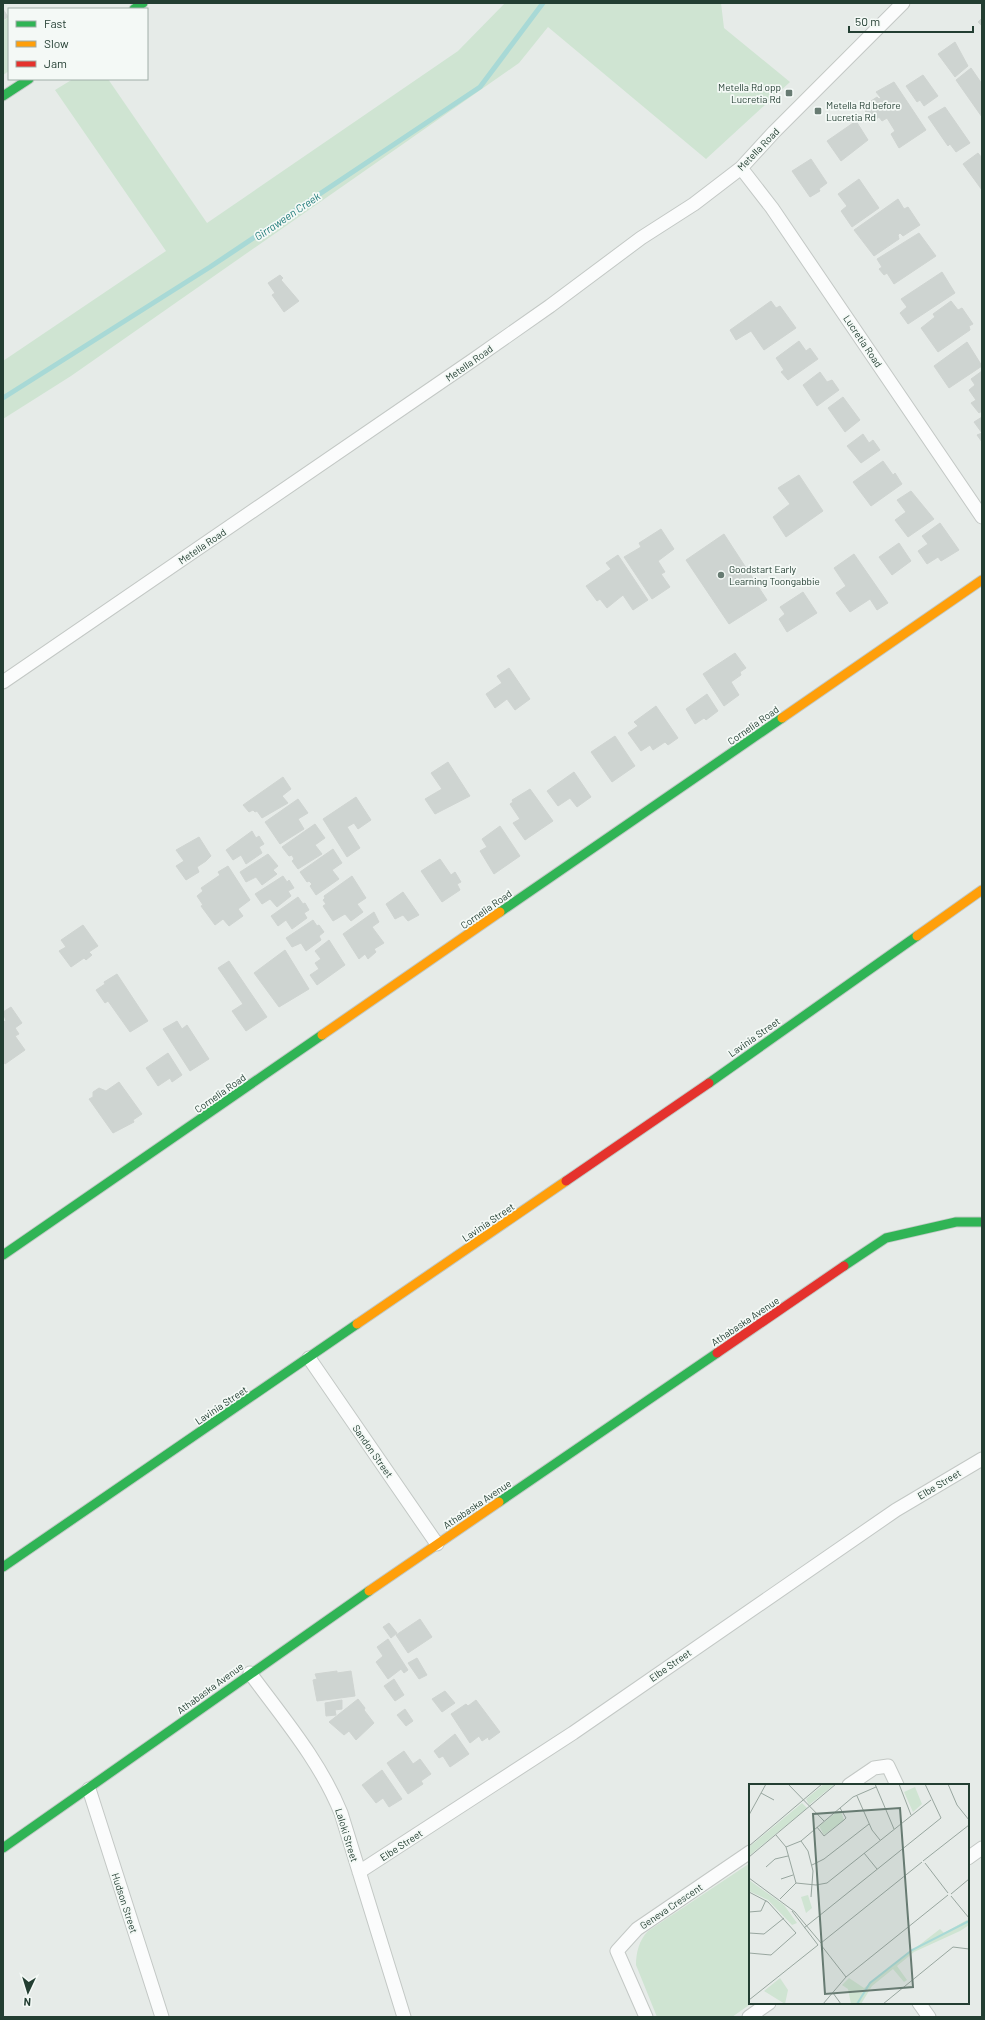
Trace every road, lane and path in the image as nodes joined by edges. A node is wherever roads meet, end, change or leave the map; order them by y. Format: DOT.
graph roads {
  1 [pos="903,3"];
  2 [pos="27,80"];
  3 [pos="3,96"];
  4 [pos="741,168"];
  5 [pos="982,517"];
  6 [pos="982,580"];
  7 [pos="3,682"];
  8 [pos="982,890"];
  9 [pos="982,1222"];
  10 [pos="3,1255"];
  11 [pos="308,1358"];
  12 [pos="982,1459"];
  13 [pos="437,1544"];
  14 [pos="3,1567"];
  15 [pos="250,1673"];
  16 [pos="850,1784"];
  17 [pos="897,1784"];
  18 [pos="89,1789"];
  19 [pos="3,1848"];
  20 [pos="982,1848"];
  21 [pos="749,1853"];
  22 [pos="969,1857"];
  23 [pos="359,1872"];
  24 [pos="768,2004"];
  25 [pos="920,2004"];
  26 [pos="162,2017"];
  27 [pos="404,2017"];
  28 [pos="646,2017"];
  29 [pos="749,2017"];
  30 [pos="929,2017"];
  1 -- 4 [label="street, Metella Road"];
  2 -- 3 [label="street"];
  4 -- 5 [label="street, Lucretia Road"];
  4 -- 7 [label="street, Metella Road"];
  6 -- 10 [label="street, Cornelia Road"];
  8 -- 11 [label="street, Lavinia Street"];
  9 -- 13 [label="street, Athabaska Avenue"];
  11 -- 13 [label="street, Sandon Street"];
  11 -- 14 [label="street, Lavinia Street"];
  12 -- 23 [label="street, Elbe Street"];
  13 -- 15 [label="street, Athabaska Avenue"];
  15 -- 18 [label="street, Athabaska Avenue"];
  15 -- 23 [label="street, Laloki Street"];
  16 -- 17 [label="street"];
  18 -- 19 [label="street, Athabaska Avenue"];
  18 -- 26 [label="street, Hudson Street"];
  20 -- 22 [label="street"];
  21 -- 28 [label="street, Geneva Crescent"];
  23 -- 27 [label="street, Laloki Street"];
  24 -- 29 [label="street"];
  25 -- 30 [label="street"];
}
